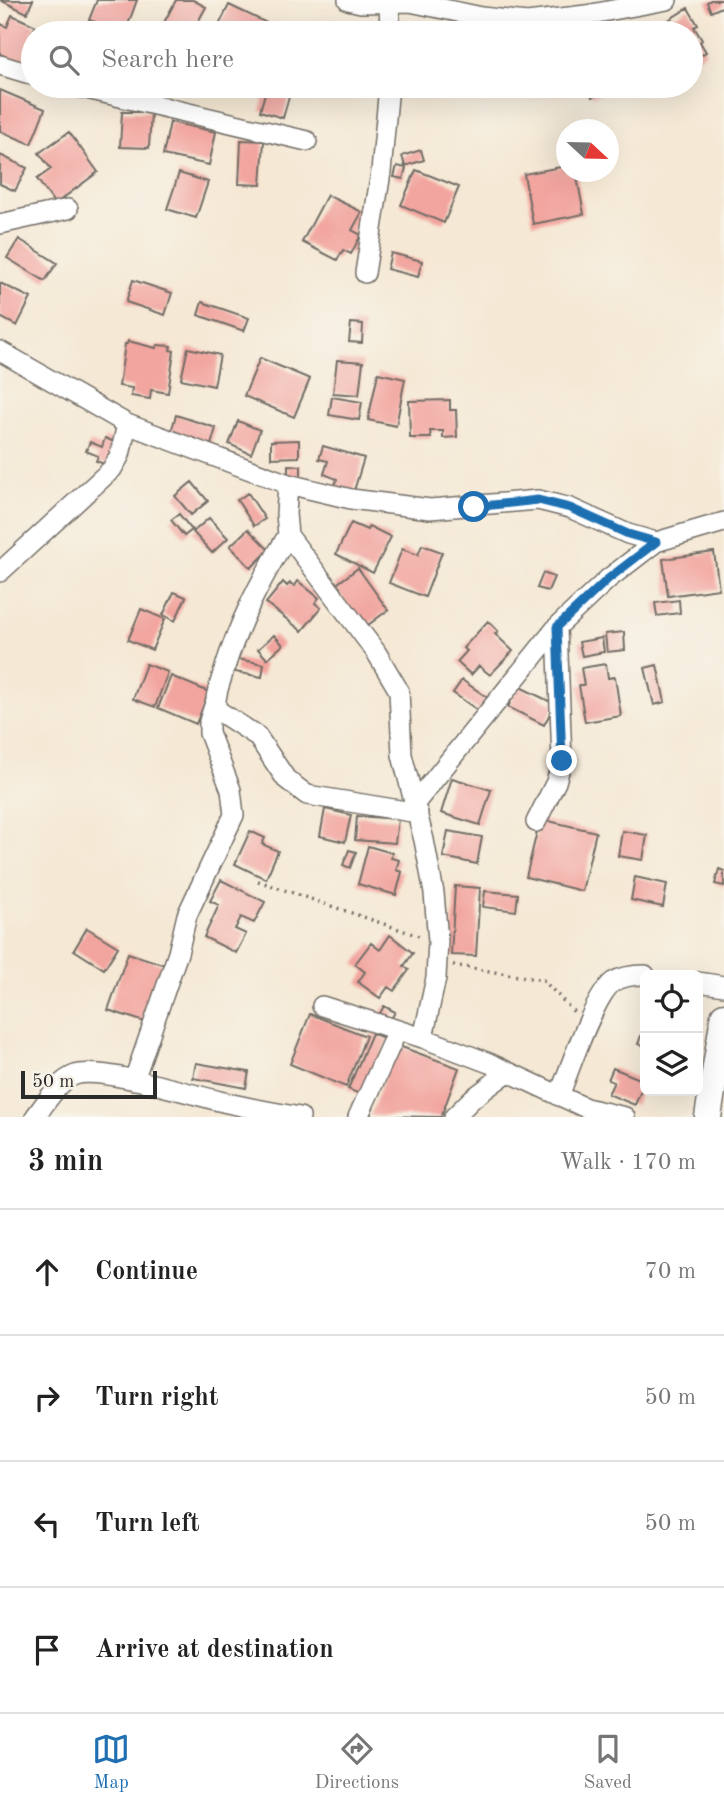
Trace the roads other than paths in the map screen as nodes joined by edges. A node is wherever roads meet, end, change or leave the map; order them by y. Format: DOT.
graph roads {
  1 [pos="348,0"];
  2 [pos="667,0"];
  3 [pos="389,1"];
  4 [pos="390,21"];
  5 [pos="518,21"];
  6 [pos="535,21"];
  7 [pos="0,65"];
  8 [pos="21,71"];
  9 [pos="125,98"];
  10 [pos="388,98"];
  11 [pos="307,141"];
  12 [pos="68,209"];
  13 [pos="0,224"];
  14 [pos="365,273"];
  15 [pos="0,351"];
  16 [pos="127,424"];
  17 [pos="288,484"];
  18 [pos="724,522"];
  19 [pos="288,535"];
  20 [pos="656,542"];
  21 [pos="0,572"];
  22 [pos="557,627"];
  23 [pos="215,703"];
  24 [pos="417,807"];
  25 [pos="536,822"];
  26 [pos="640,975"];
  27 [pos="703,983"];
  28 [pos="724,986"];
  29 [pos="322,1006"];
  30 [pos="724,1016"];
  31 [pos="397,1031"];
  32 [pos="423,1038"];
  33 [pos="508,1072"];
  34 [pos="134,1080"];
  35 [pos="559,1096"];
  36 [pos="35,1117"];
  37 [pos="300,1117"];
  38 [pos="358,1117"];
  39 [pos="454,1117"];
  40 [pos="625,1117"];
  41 [pos="708,1117"];
  1 -- 3 [label="street"];
  2 -- 6 [label="street"];
  3 -- 4 [label="street"];
  3 -- 5 [label="street"];
  7 -- 8 [label="street"];
  9 -- 11 [label="street"];
  10 -- 14 [label="street"];
  12 -- 13 [label="street"];
  15 -- 16 [label="street"];
  16 -- 17 [label="street"];
  16 -- 21 [label="street"];
  17 -- 19 [label="street"];
  17 -- 20 [label="street"];
  18 -- 20 [label="street"];
  19 -- 23 [label="street"];
  19 -- 24 [label="street"];
  20 -- 22 [label="street"];
  22 -- 24 [label="street"];
  22 -- 25 [label="street"];
  23 -- 24 [label="street"];
  23 -- 34 [label="street"];
  24 -- 32 [label="street"];
  26 -- 35 [label="street"];
  27 -- 28 [label="street"];
  29 -- 31 [label="street"];
  30 -- 41 [label="main road"];
  31 -- 32 [label="street"];
  31 -- 38 [label="street"];
  32 -- 33 [label="street"];
  33 -- 35 [label="street"];
  33 -- 39 [label="street"];
  34 -- 36 [label="street"];
  34 -- 37 [label="street"];
  35 -- 40 [label="street"];
}
